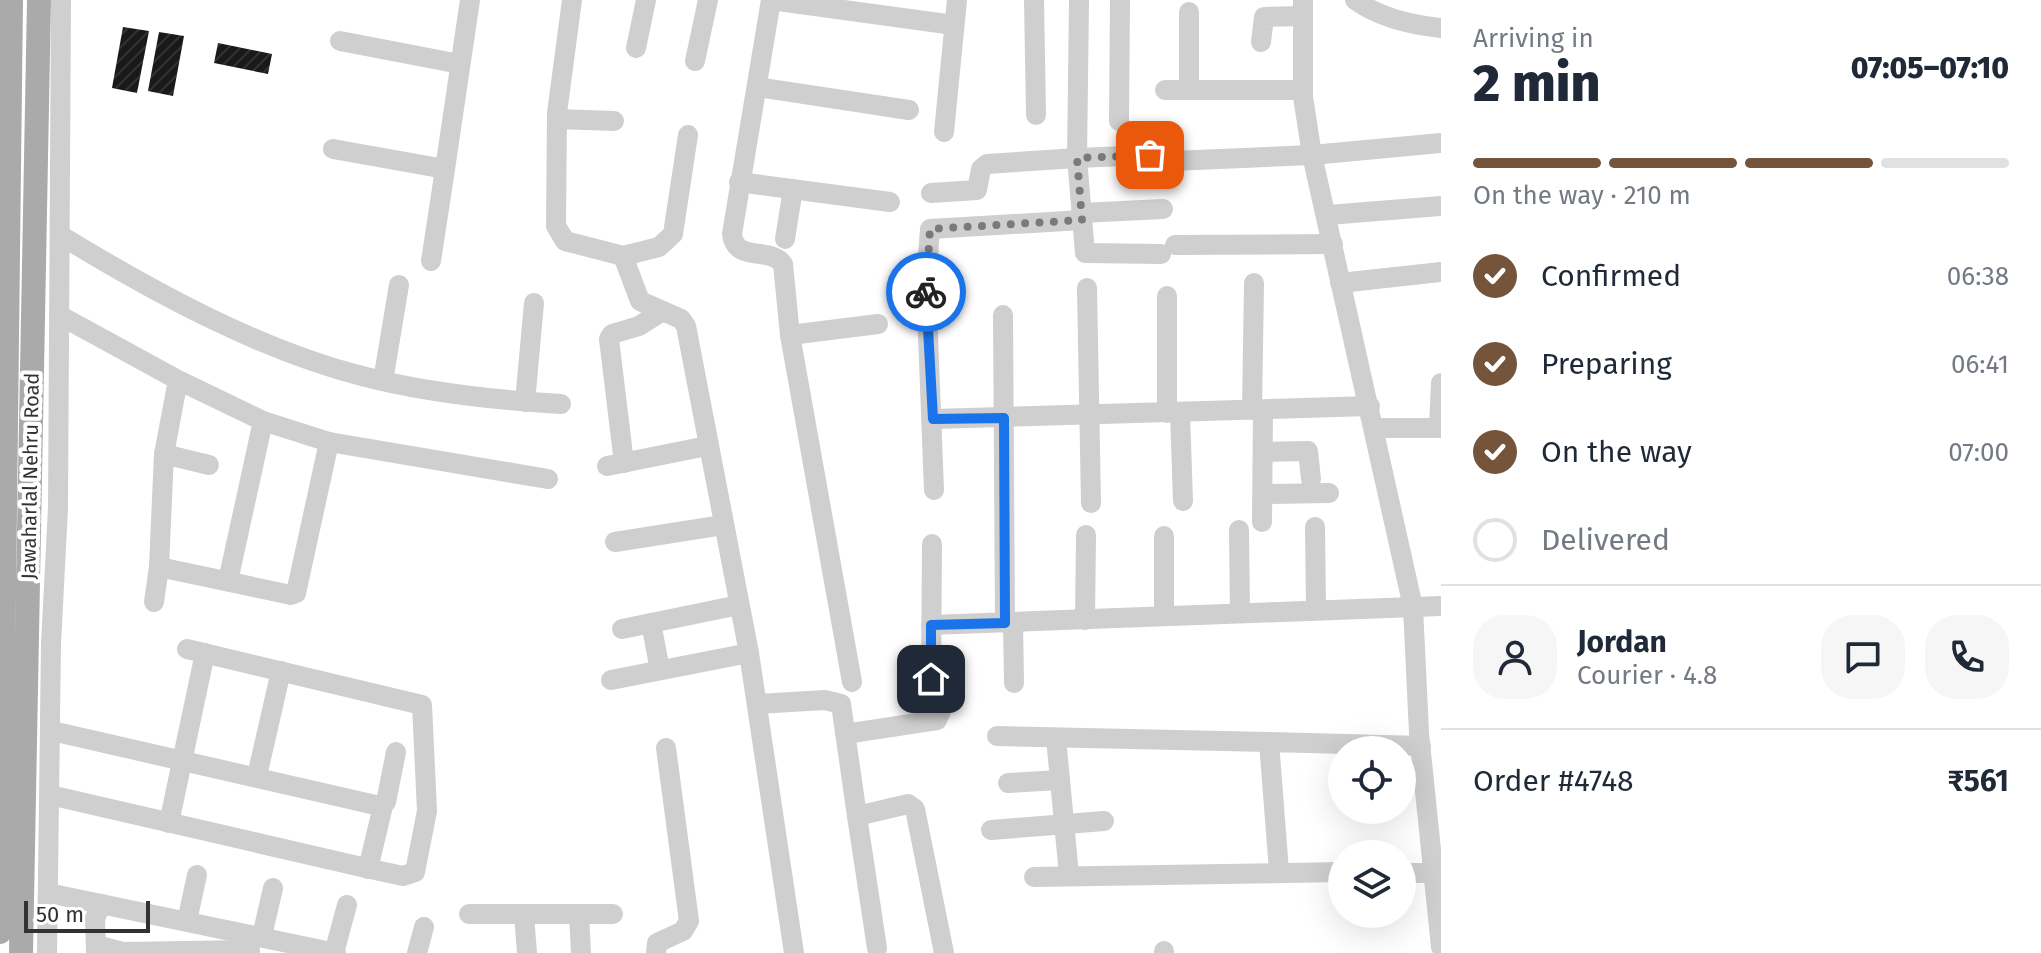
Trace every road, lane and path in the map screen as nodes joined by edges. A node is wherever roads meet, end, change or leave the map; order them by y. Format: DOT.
graph roads {
  1 [pos="11,0"];
  2 [pos="39,0"];
  3 [pos="61,0"];
  4 [pos="470,0"];
  5 [pos="572,0"];
  6 [pos="646,0"];
  7 [pos="708,0"];
  8 [pos="771,0"];
  9 [pos="957,0"];
  10 [pos="1034,0"];
  11 [pos="1079,0"];
  12 [pos="1120,0"];
  13 [pos="1355,0"];
  14 [pos="1303,8"];
  15 [pos="1189,12"];
  16 [pos="954,25"];
  17 [pos="1441,28"];
  18 [pos="340,41"];
  19 [pos="1261,42"];
  20 [pos="636,48"];
  21 [pos="695,61"];
  22 [pos="460,64"];
  23 [pos="757,87"];
  24 [pos="1165,90"];
  25 [pos="1189,90"];
  26 [pos="1303,90"];
  27 [pos="909,110"];
  28 [pos="1036,115"];
  29 [pos="557,119"];
  30 [pos="614,121"];
  31 [pos="1119,121"];
  32 [pos="944,132"];
  33 [pos="688,135"];
  34 [pos="1441,143"];
  35 [pos="333,149"];
  36 [pos="1150,155"];
  37 [pos="1312,155"];
  38 [pos="1077,158"];
  39 [pos="1173,161"];
  40 [pos="445,169"];
  41 [pos="739,182"];
  42 [pos="793,189"];
  43 [pos="931,193"];
  44 [pos="890,202"];
  45 [pos="1441,206"];
  46 [pos="1163,209"];
  47 [pos="1328,215"];
  48 [pos="1082,216"];
  49 [pos="60,235"];
  50 [pos="785,239"];
  51 [pos="1333,244"];
  52 [pos="623,256"];
  53 [pos="431,261"];
  54 [pos="1441,272"];
  55 [pos="1254,283"];
  56 [pos="1340,283"];
  57 [pos="399,285"];
  58 [pos="1087,288"];
  59 [pos="1167,296"];
  60 [pos="534,303"];
  61 [pos="661,312"];
  62 [pos="59,315"];
  63 [pos="1003,315"];
  64 [pos="878,324"];
  65 [pos="790,335"];
  66 [pos="178,380"];
  67 [pos="383,381"];
  68 [pos="1441,383"];
  69 [pos="525,402"];
  70 [pos="561,404"];
  71 [pos="1370,406"];
  72 [pos="1258,410"];
  73 [pos="1173,413"];
  74 [pos="1089,416"];
  75 [pos="1004,418"];
  76 [pos="933,419"];
  77 [pos="263,421"];
  78 [pos="1375,428"];
  79 [pos="1440,428"];
  80 [pos="329,442"];
  81 [pos="707,446"];
  82 [pos="1263,452"];
  83 [pos="164,454"];
  84 [pos="209,465"];
  85 [pos="548,479"];
  86 [pos="1311,479"];
  87 [pos="934,490"];
  88 [pos="1329,493"];
  89 [pos="1263,494"];
  90 [pos="1183,501"];
  91 [pos="1091,503"];
  92 [pos="1262,522"];
  93 [pos="723,525"];
  94 [pos="1315,527"];
  95 [pos="1239,530"];
  96 [pos="1086,535"];
  97 [pos="1164,536"];
  98 [pos="615,542"];
  99 [pos="932,544"];
  100 [pos="159,567"];
  101 [pos="228,581"];
  102 [pos="154,602"];
  103 [pos="739,605"];
  104 [pos="1441,606"];
  105 [pos="1413,607"];
  106 [pos="1316,610"];
  107 [pos="1240,613"];
  108 [pos="1164,616"];
  109 [pos="1085,620"];
  110 [pos="1009,622"];
  111 [pos="651,623"];
  112 [pos="931,625"];
  113 [pos="622,629"];
  114 [pos="749,653"];
  115 [pos="660,670"];
  116 [pos="281,671"];
  117 [pos="611,680"];
  118 [pos="852,682"];
  119 [pos="1014,683"];
  120 [pos="757,704"];
  121 [pos="52,731"];
  122 [pos="845,734"];
  123 [pos="997,736"];
  124 [pos="1056,738"];
  125 [pos="1269,742"];
  126 [pos="1421,746"];
  127 [pos="666,748"];
  128 [pos="396,752"];
  129 [pos="182,760"];
  130 [pos="257,776"];
  131 [pos="1060,780"];
  132 [pos="1008,783"];
  133 [pos="50,795"];
  134 [pos="1433,796"];
  135 [pos="383,806"];
  136 [pos="857,816"];
  137 [pos="1104,821"];
  138 [pos="169,823"];
  139 [pos="1064,824"];
  140 [pos="991,830"];
  141 [pos="1436,862"];
  142 [pos="1416,868"];
  143 [pos="368,869"];
  144 [pos="1279,871"];
  145 [pos="1328,872"];
  146 [pos="197,875"];
  147 [pos="1069,875"];
  148 [pos="1034,877"];
  149 [pos="273,888"];
  150 [pos="48,893"];
  151 [pos="1438,898"];
  152 [pos="102,904"];
  153 [pos="347,905"];
  154 [pos="469,914"];
  155 [pos="579,914"];
  156 [pos="613,914"];
  157 [pos="524,915"];
  158 [pos="187,921"];
  159 [pos="424,927"];
  160 [pos="0,932"];
  161 [pos="253,943"];
  162 [pos="1441,947"];
  163 [pos="877,948"];
  164 [pos="96,949"];
  165 [pos="21,953"];
  166 [pos="47,953"];
  167 [pos="335,953"];
  168 [pos="417,953"];
  169 [pos="527,953"];
  170 [pos="581,953"];
  171 [pos="656,953"];
  172 [pos="794,953"];
  173 [pos="944,953"];
  1 -- 160 [label="main road, Jawaharlal Nehru Road"];
  2 -- 165 [label="main road, Jawaharlal Nehru Road"];
  3 -- 49 [label="street"];
  4 -- 22 [label="street"];
  5 -- 29 [label="street"];
  6 -- 20 [label="street"];
  7 -- 21 [label="street"];
  8 -- 16 [label="street"];
  8 -- 23 [label="street"];
  9 -- 16 [label="street"];
  10 -- 28 [label="street"];
  11 -- 38 [label="street"];
  12 -- 31 [label="street"];
  13 -- 17 [label="street"];
  14 -- 19 [label="street"];
  14 -- 26 [label="street"];
  15 -- 25 [label="street"];
  16 -- 32 [label="street"];
  18 -- 22 [label="street"];
  22 -- 40 [label="street"];
  23 -- 27 [label="street"];
  23 -- 41 [label="street"];
  24 -- 25 [label="street"];
  25 -- 26 [label="street"];
  26 -- 37 [label="street"];
  29 -- 30 [label="street"];
  29 -- 52 [label="street"];
  33 -- 52 [label="street"];
  34 -- 37 [label="street"];
  35 -- 40 [label="street"];
  36 -- 38 [label="street"];
  37 -- 39 [label="street"];
  37 -- 47 [label="street"];
  38 -- 43 [label="street"];
  38 -- 48 [label="street"];
  40 -- 53 [label="street"];
  41 -- 42 [label="street"];
  41 -- 65 [label="street"];
  42 -- 44 [label="street"];
  42 -- 50 [label="street"];
  45 -- 47 [label="street"];
  46 -- 48 [label="street"];
  47 -- 51 [label="street"];
  48 -- 51 [label="street"];
  48 -- 76 [label="street"];
  49 -- 62 [label="street"];
  49 -- 67 [label="street"];
  51 -- 56 [label="street"];
  52 -- 61 [label="street"];
  54 -- 56 [label="street"];
  55 -- 72 [label="street"];
  56 -- 71 [label="street"];
  57 -- 67 [label="street"];
  58 -- 74 [label="street"];
  59 -- 73 [label="street"];
  60 -- 69 [label="street"];
  61 -- 81 [label="street"];
  61 -- 81 [label="street"];
  62 -- 66 [label="street"];
  62 -- 121 [label="street"];
  63 -- 75 [label="street"];
  64 -- 65 [label="street"];
  65 -- 118 [label="street"];
  66 -- 77 [label="street"];
  66 -- 83 [label="street"];
  67 -- 69 [label="street"];
  68 -- 79 [label="street"];
  69 -- 70 [label="street"];
  71 -- 72 [label="street"];
  71 -- 78 [label="street"];
  72 -- 73 [label="street"];
  72 -- 82 [label="street"];
  73 -- 74 [label="street"];
  73 -- 90 [label="street"];
  74 -- 75 [label="street"];
  74 -- 91 [label="street"];
  75 -- 76 [label="street"];
  75 -- 110 [label="street"];
  76 -- 87 [label="street"];
  77 -- 80 [label="street"];
  77 -- 101 [label="street"];
  78 -- 79 [label="street"];
  78 -- 105 [label="street"];
  80 -- 85 [label="street"];
  80 -- 101 [label="street"];
  81 -- 93 [label="street"];
  82 -- 86 [label="street"];
  82 -- 89 [label="street"];
  83 -- 84 [label="street"];
  83 -- 100 [label="street"];
  88 -- 89 [label="street"];
  89 -- 92 [label="street"];
  93 -- 98 [label="street"];
  93 -- 103 [label="street"];
  94 -- 106 [label="street"];
  95 -- 107 [label="street"];
  96 -- 109 [label="street"];
  97 -- 108 [label="street"];
  99 -- 112 [label="street"];
  100 -- 101 [label="street"];
  100 -- 102 [label="street"];
  103 -- 111 [label="street"];
  103 -- 114 [label="street"];
  104 -- 105 [label="street"];
  105 -- 106 [label="street"];
  105 -- 126 [label="street"];
  106 -- 107 [label="street"];
  107 -- 108 [label="street"];
  108 -- 109 [label="street"];
  109 -- 110 [label="street"];
  110 -- 112 [label="street"];
  110 -- 119 [label="street"];
  111 -- 113 [label="street"];
  111 -- 115 [label="street"];
  112 -- 122 [label="street"];
  114 -- 115 [label="street"];
  114 -- 120 [label="street"];
  115 -- 117 [label="street"];
  116 -- 129 [label="street"];
  116 -- 130 [label="street"];
  116 -- 143 [label="street"];
  120 -- 122 [label="street"];
  120 -- 172 [label="street"];
  121 -- 129 [label="street"];
  121 -- 133 [label="street"];
  122 -- 136 [label="street"];
  123 -- 124 [label="street"];
  124 -- 125 [label="street"];
  124 -- 131 [label="street"];
  125 -- 126 [label="street"];
  125 -- 144 [label="street"];
  126 -- 134 [label="street"];
  127 -- 171 [label="street"];
  128 -- 135 [label="street"];
  129 -- 130 [label="street"];
  129 -- 138 [label="street"];
  130 -- 135 [label="street"];
  131 -- 132 [label="street"];
  131 -- 139 [label="street"];
  133 -- 138 [label="street"];
  133 -- 150 [label="street"];
  134 -- 141 [label="street"];
  135 -- 143 [label="street"];
  136 -- 163 [label="street"];
  136 -- 173 [label="street"];
  137 -- 139 [label="street"];
  138 -- 143 [label="street"];
  139 -- 140 [label="street"];
  139 -- 147 [label="street"];
  141 -- 142 [label="street"];
  141 -- 151 [label="street"];
  144 -- 145 [label="street"];
  144 -- 147 [label="street"];
  146 -- 158 [label="street"];
  147 -- 148 [label="street"];
  149 -- 161 [label="street"];
  150 -- 152 [label="street"];
  150 -- 166 [label="street"];
  151 -- 162 [label="street"];
  152 -- 158 [label="street"];
  152 -- 164 [label="street"];
  153 -- 167 [label="street"];
  154 -- 157 [label="street"];
  155 -- 156 [label="street"];
  155 -- 157 [label="street"];
  155 -- 170 [label="street"];
  157 -- 169 [label="street"];
  158 -- 161 [label="street"];
  159 -- 168 [label="street"];
  161 -- 164 [label="street"];
  161 -- 167 [label="street"];
}
